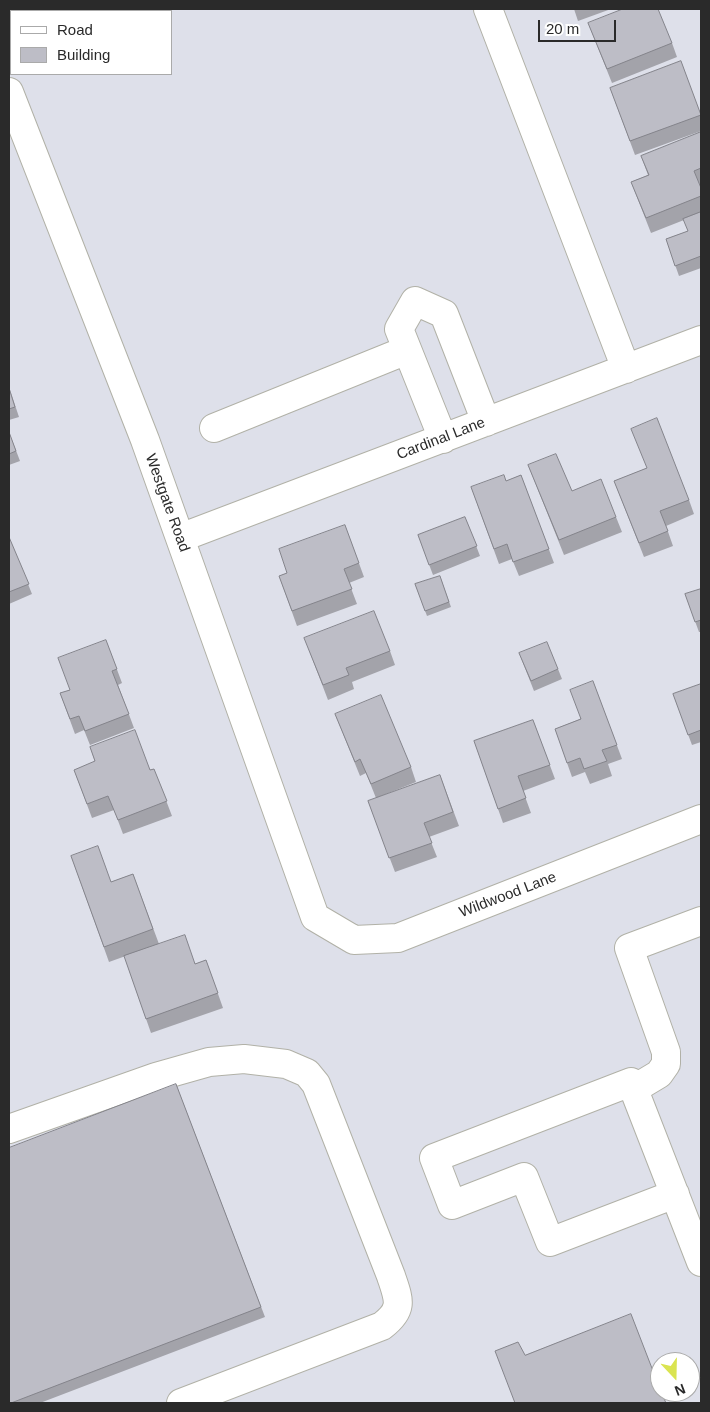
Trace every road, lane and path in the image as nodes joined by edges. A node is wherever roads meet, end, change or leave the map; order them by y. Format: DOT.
graph roads {
  1 [pos="488,9"];
  2 [pos="9,92"];
  3 [pos="701,340"];
  4 [pos="407,350"];
  5 [pos="626,369"];
  6 [pos="486,422"];
  7 [pos="214,428"];
  8 [pos="443,439"];
  9 [pos="180,538"];
  10 [pos="701,819"];
  11 [pos="315,917"];
  12 [pos="701,921"];
  13 [pos="634,1089"];
  14 [pos="9,1129"];
  15 [pos="675,1194"];
  16 [pos="701,1262"];
  17 [pos="181,1403"];
  1 -- 5 [label="street"];
  2 -- 9 [label="street, Westgate Road"];
  3 -- 5 [label="street, Cardinal Lane"];
  4 -- 6 [label="street"];
  4 -- 7 [label="street"];
  4 -- 8 [label="street"];
  5 -- 6 [label="street, Cardinal Lane"];
  6 -- 8 [label="street, Cardinal Lane"];
  8 -- 9 [label="street, Cardinal Lane"];
  9 -- 11 [label="street, Westgate Road"];
  10 -- 11 [label="street, Wildwood Lane"];
  12 -- 13 [label="street"];
  13 -- 15 [label="street"];
  13 -- 15 [label="street"];
  14 -- 17 [label="street"];
  15 -- 16 [label="street"];
}
